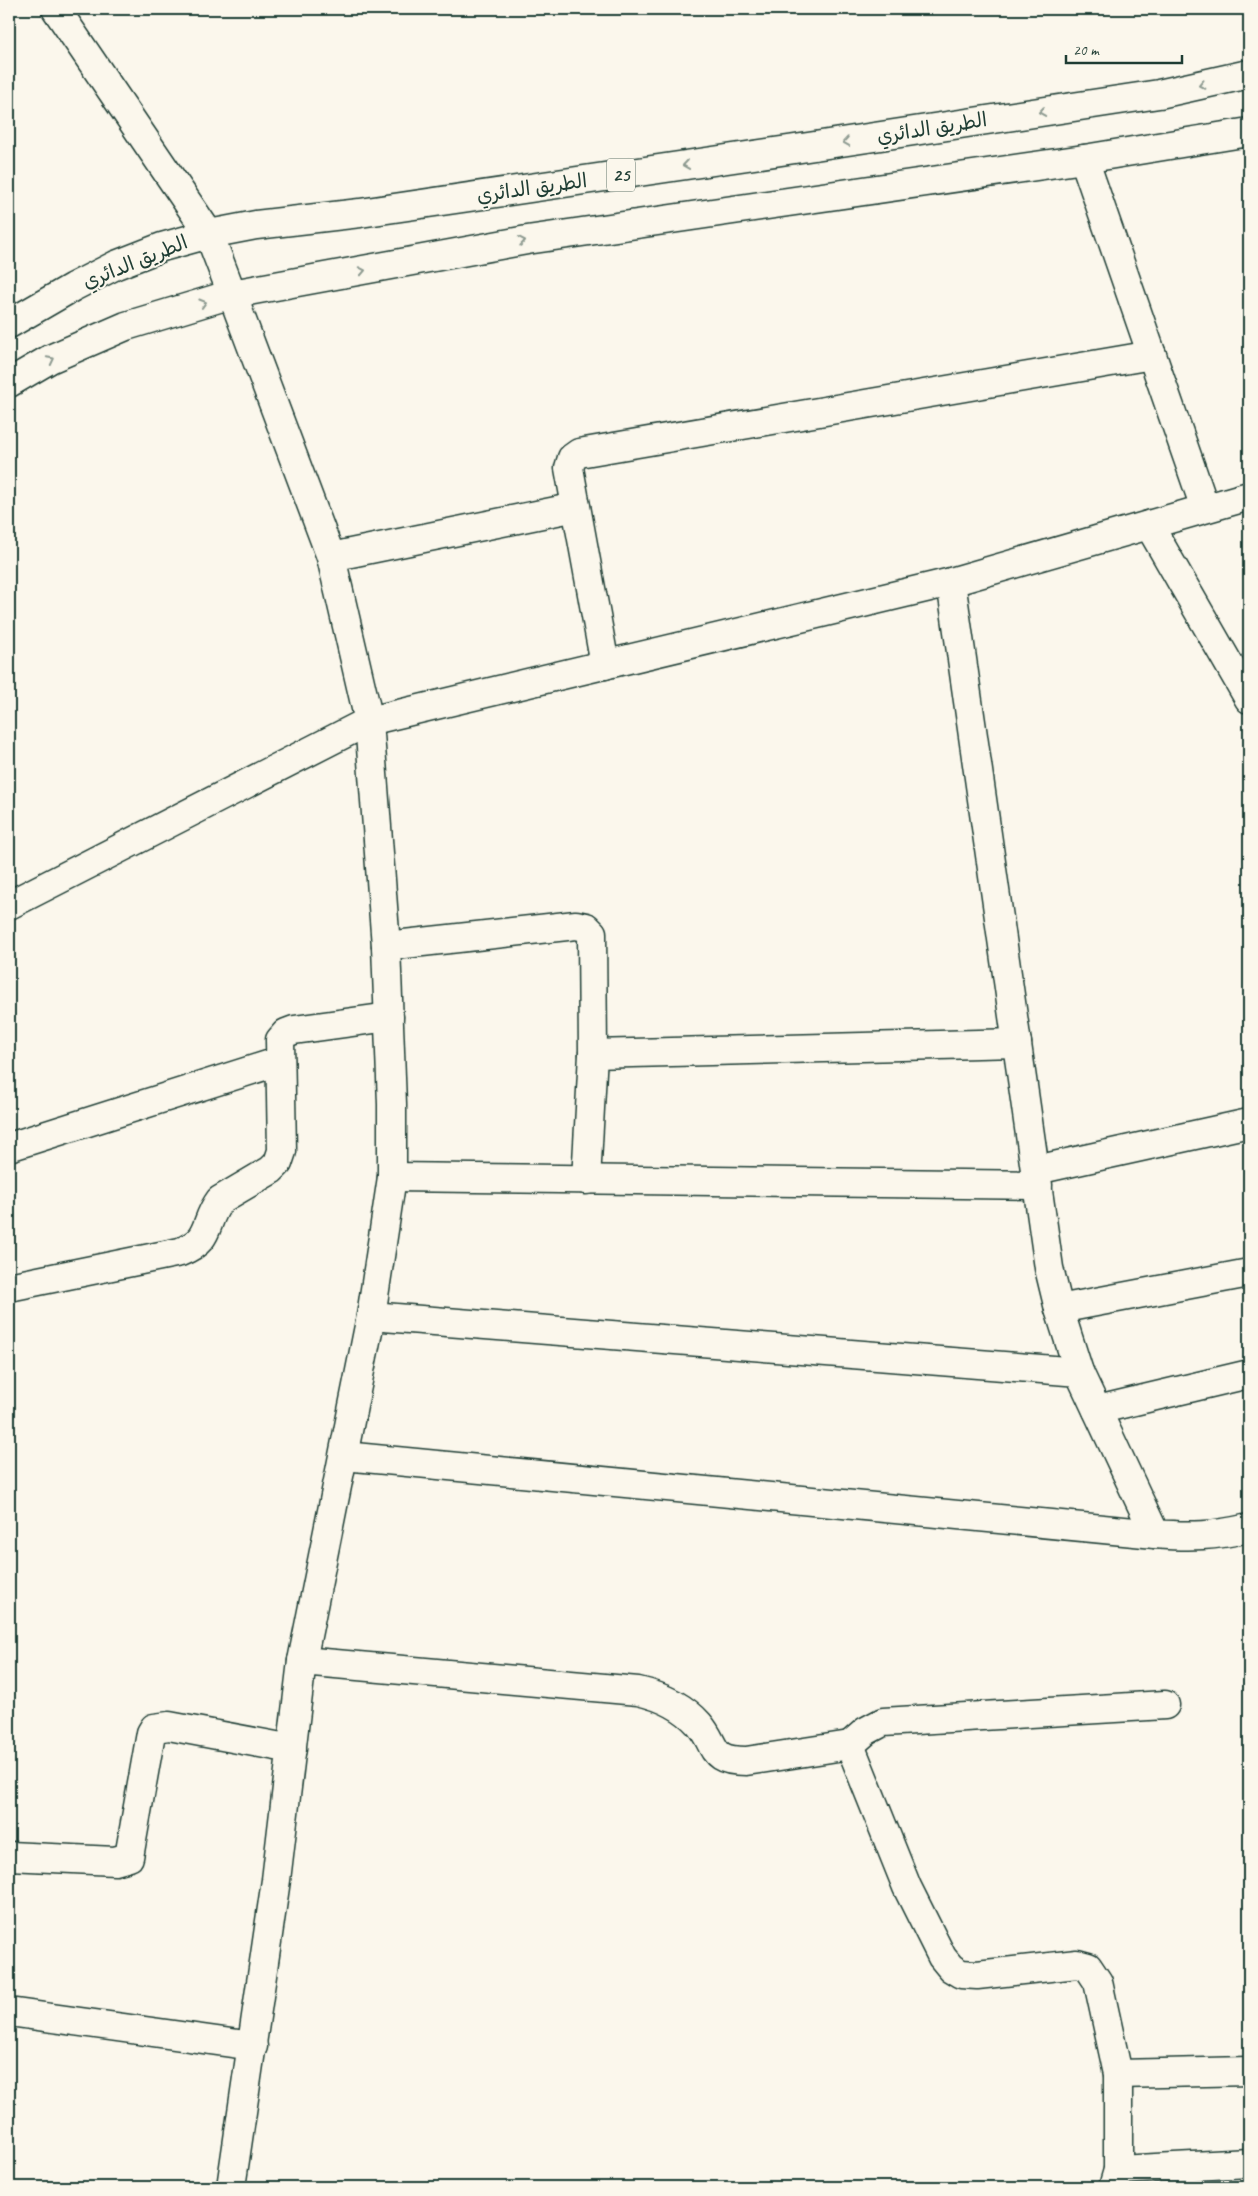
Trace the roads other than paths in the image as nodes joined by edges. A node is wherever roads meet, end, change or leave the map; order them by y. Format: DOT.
graph roads {
  1 [pos="56,9"];
  2 [pos="1249,74"];
  3 [pos="1249,132"];
  4 [pos="1084,159"];
  5 [pos="209,234"];
  6 [pos="232,294"];
  7 [pos="9,324"];
  8 [pos="1152,355"];
  9 [pos="9,383"];
  10 [pos="1249,496"];
  11 [pos="576,507"];
  12 [pos="1206,508"];
  13 [pos="1149,525"];
  14 [pos="330,557"];
  15 [pos="951,582"];
  16 [pos="605,665"];
  17 [pos="1249,699"];
  18 [pos="369,722"];
  19 [pos="9,904"];
  20 [pos="386,946"];
  21 [pos="389,1017"];
  22 [pos="1018,1043"];
  23 [pos="592,1054"];
  24 [pos="280,1061"];
  25 [pos="1249,1123"];
  26 [pos="9,1147"];
  27 [pos="392,1177"];
  28 [pos="1037,1178"];
  29 [pos="586,1180"];
  30 [pos="1249,1273"];
  31 [pos="9,1287"];
  32 [pos="1059,1309"];
  33 [pos="371,1316"];
  34 [pos="1080,1372"];
  35 [pos="1249,1374"];
  36 [pos="1097,1410"];
  37 [pos="344,1456"];
  38 [pos="1249,1528"];
  39 [pos="1155,1534"];
  40 [pos="302,1661"];
  41 [pos="1165,1705"];
  42 [pos="850,1745"];
  43 [pos="292,1749"];
  44 [pos="9,1856"];
  45 [pos="9,2012"];
  46 [pos="253,2046"];
  47 [pos="1249,2071"];
  48 [pos="1118,2074"];
  49 [pos="1249,2163"];
  50 [pos="1116,2178"];
  51 [pos="231,2187"];
  1 -- 5 [label="main road"];
  2 -- 5 [label="main road, الطريق الدائري / 25, one-way"];
  3 -- 4 [label="main road"];
  6 -- 4 [label="main road, one-way"];
  4 -- 8 [label="main road"];
  5 -- 6 [label="main road"];
  5 -- 7 [label="main road, الطريق الدائري / 25"];
  9 -- 6 [label="main road, one-way"];
  6 -- 14 [label="main road"];
  8 -- 11 [label="main road"];
  8 -- 12 [label="main road"];
  10 -- 12 [label="main road"];
  11 -- 14 [label="main road"];
  11 -- 16 [label="main road"];
  12 -- 13 [label="main road"];
  13 -- 15 [label="main road"];
  13 -- 17 [label="main road"];
  14 -- 18 [label="main road"];
  15 -- 16 [label="main road"];
  15 -- 22 [label="main road"];
  16 -- 18 [label="main road"];
  18 -- 19 [label="main road"];
  18 -- 20 [label="main road"];
  20 -- 21 [label="main road"];
  20 -- 23 [label="main road"];
  21 -- 24 [label="main road"];
  21 -- 27 [label="main road"];
  22 -- 23 [label="main road"];
  22 -- 28 [label="main road"];
  23 -- 29 [label="main road"];
  24 -- 26 [label="main road"];
  24 -- 31 [label="main road"];
  25 -- 28 [label="main road"];
  27 -- 29 [label="main road"];
  27 -- 33 [label="main road"];
  28 -- 29 [label="main road"];
  28 -- 32 [label="main road"];
  30 -- 32 [label="main road"];
  32 -- 34 [label="main road"];
  33 -- 34 [label="main road"];
  33 -- 37 [label="main road"];
  34 -- 36 [label="main road"];
  35 -- 36 [label="main road"];
  36 -- 39 [label="main road"];
  37 -- 39 [label="main road"];
  37 -- 40 [label="main road"];
  38 -- 39 [label="main road"];
  40 -- 42 [label="main road"];
  40 -- 43 [label="main road"];
  41 -- 42 [label="main road"];
  42 -- 48 [label="main road"];
  43 -- 44 [label="main road"];
  43 -- 46 [label="main road"];
  45 -- 46 [label="main road"];
  46 -- 51 [label="main road"];
  47 -- 48 [label="main road"];
  48 -- 50 [label="main road"];
  49 -- 50 [label="main road"];
}
